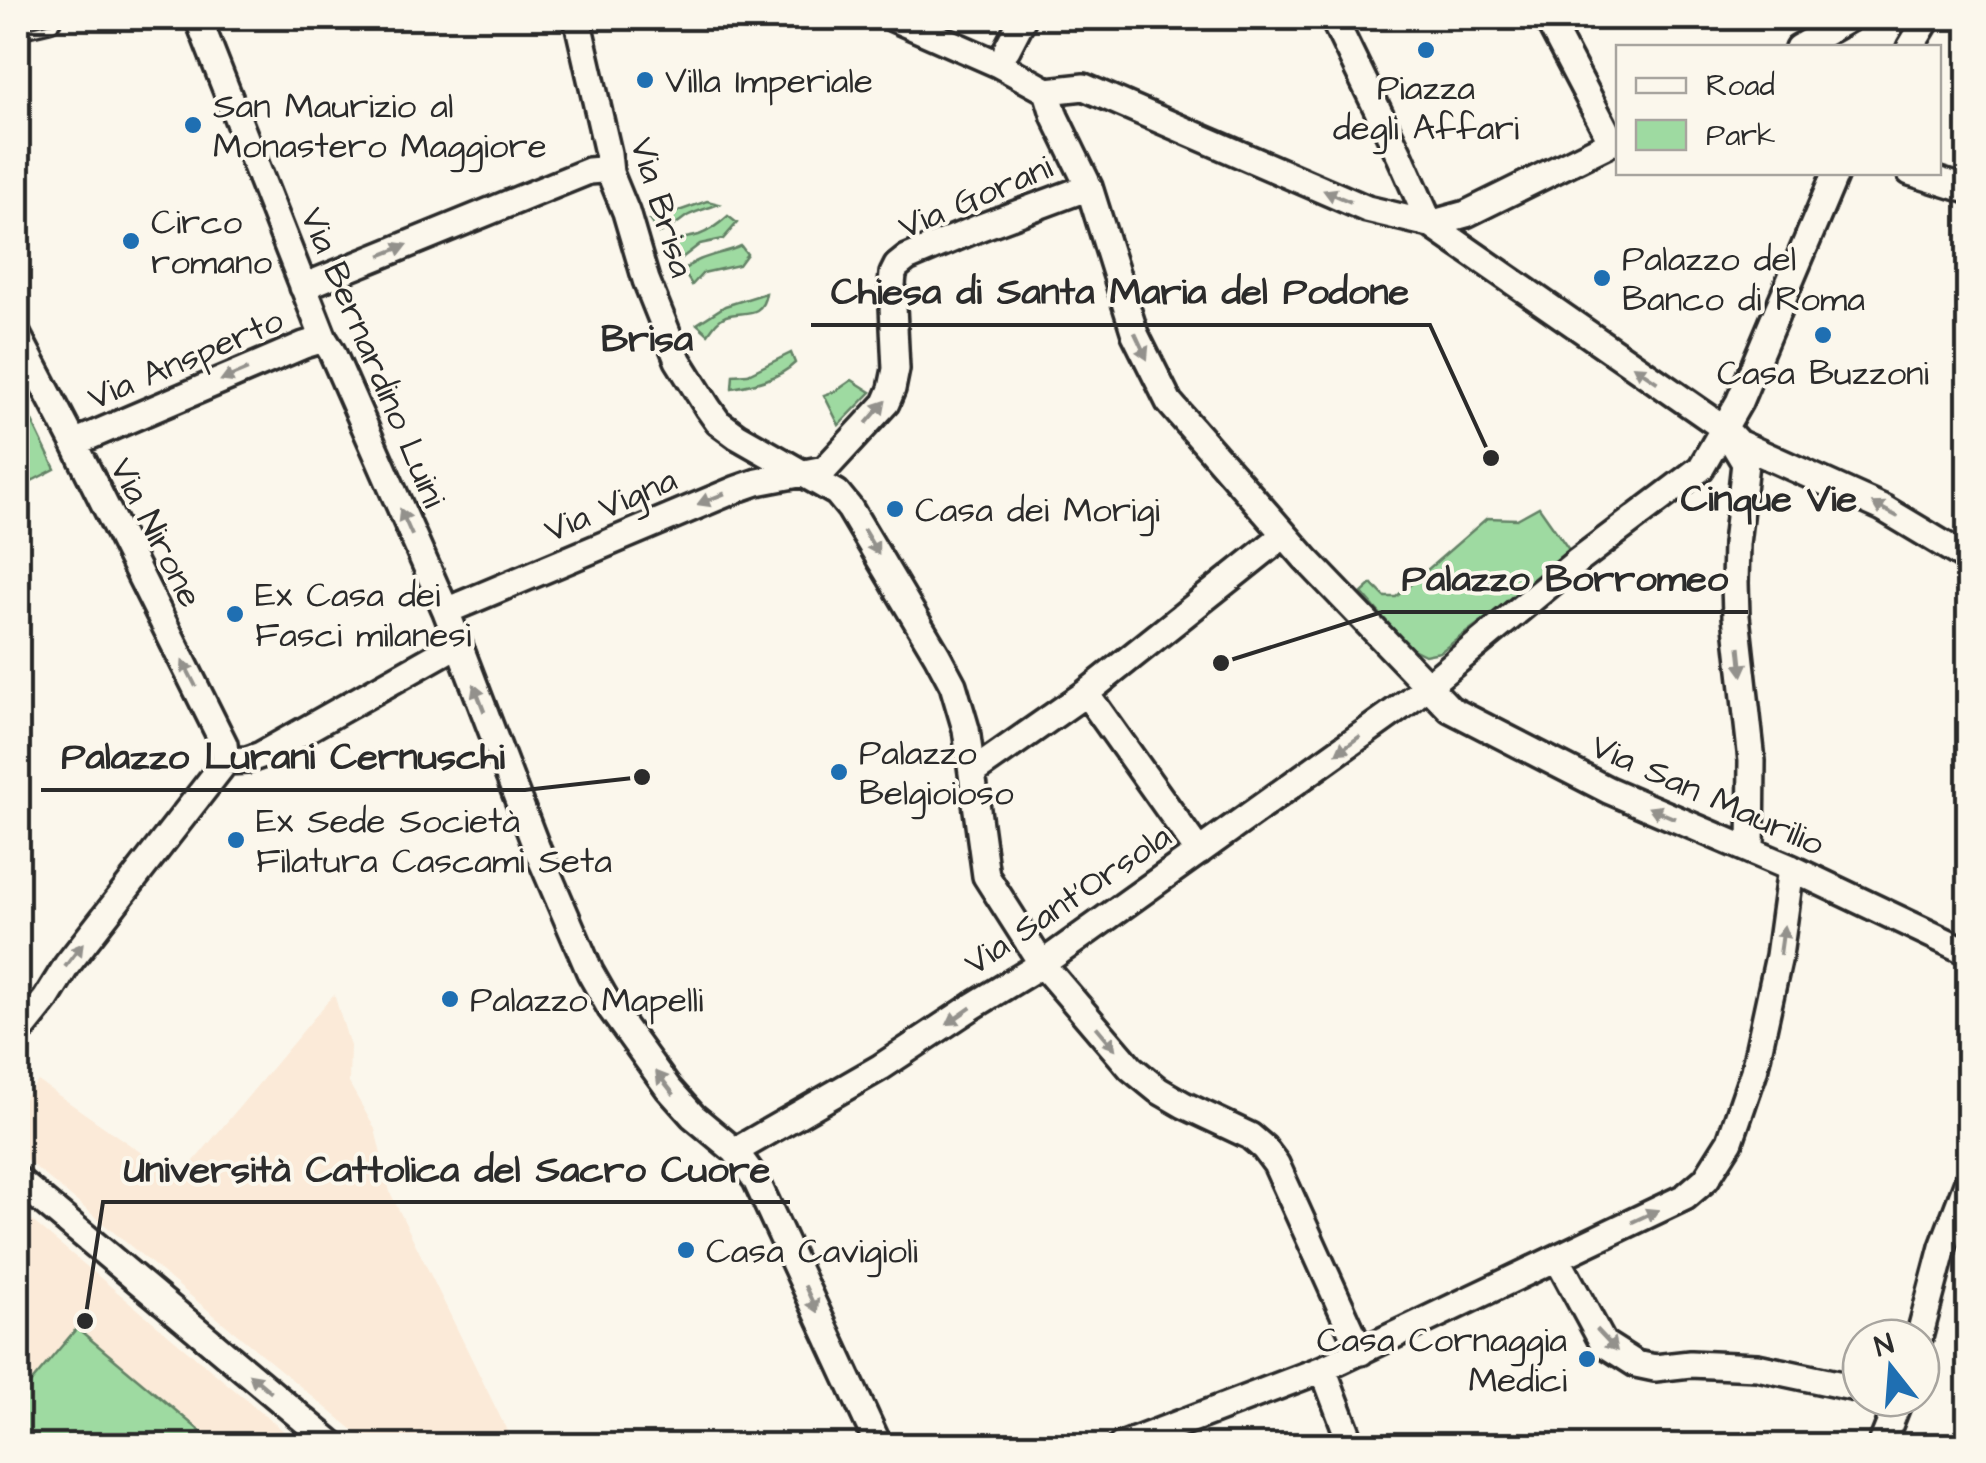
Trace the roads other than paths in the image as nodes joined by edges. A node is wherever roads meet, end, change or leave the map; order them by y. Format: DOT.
graph roads {
  1 [pos="48,18"];
  2 [pos="198,18"];
  3 [pos="578,18"];
  4 [pos="893,18"];
  5 [pos="1023,18"];
  6 [pos="1334,18"];
  7 [pos="1546,18"];
  8 [pos="1850,18"];
  9 [pos="1928,18"];
  10 [pos="18,25"];
  11 [pos="1803,45"];
  12 [pos="1912,45"];
  13 [pos="1007,49"];
  14 [pos="1047,92"];
  15 [pos="1616,141"];
  16 [pos="610,173"];
  17 [pos="1835,175"];
  18 [pos="1920,175"];
  19 [pos="1089,187"];
  20 [pos="1968,190"];
  21 [pos="1430,224"];
  22 [pos="304,287"];
  23 [pos="18,336"];
  24 [pos="324,339"];
  25 [pos="1725,429"];
  26 [pos="74,443"];
  27 [pos="805,474"];
  28 [pos="1284,535"];
  29 [pos="1968,559"];
  30 [pos="446,611"];
  31 [pos="458,644"];
  32 [pos="1426,686"];
  33 [pos="1086,693"];
  34 [pos="226,762"];
  35 [pos="973,772"];
  36 [pos="1200,852"];
  37 [pos="1751,852"];
  38 [pos="1791,868"];
  39 [pos="1968,952"];
  40 [pos="1042,964"];
  41 [pos="18,1034"];
  42 [pos="735,1151"];
  43 [pos="18,1180"];
  44 [pos="1968,1181"];
  45 [pos="1557,1258"];
  46 [pos="1923,1318"];
  47 [pos="1361,1352"];
  48 [pos="1323,1368"];
  49 [pos="1841,1384"];
  50 [pos="1892,1418"];
  51 [pos="1352,1443"];
  52 [pos="334,1446"];
  53 [pos="879,1446"];
  54 [pos="1121,1446"];
  55 [pos="1881,1446"];
  1 -- 10 [label="street"];
  2 -- 22 [label="street, Via Bernardino Luini"];
  3 -- 16 [label="street, Via Brisa"];
  4 -- 14 [label="street"];
  5 -- 13 [label="street"];
  6 -- 21 [label="street"];
  7 -- 15 [label="street"];
  8 -- 11 [label="street"];
  9 -- 12 [label="street"];
  14 -- 19 [label="street, Via San Maurilio"];
  21 -- 14 [label="street, one-way"];
  15 -- 21 [label="street"];
  22 -- 16 [label="street, Via Ansperto, one-way"];
  16 -- 27 [label="street, Via Brisa"];
  17 -- 25 [label="street, Via Sant'Orsola"];
  18 -- 20 [label="street"];
  27 -- 19 [label="street, Via Gorani, one-way"];
  19 -- 28 [label="street, Via San Maurilio, one-way"];
  25 -- 21 [label="street, one-way"];
  22 -- 24 [label="street, Via Bernardino Luini"];
  23 -- 26 [label="street, Via Nirone"];
  24 -- 26 [label="street, Via Ansperto, one-way"];
  30 -- 24 [label="street, Via Bernardino Luini, one-way"];
  29 -- 25 [label="street, one-way"];
  25 -- 32 [label="street, Via Sant'Orsola"];
  25 -- 37 [label="street, one-way"];
  34 -- 26 [label="street, Via Nirone, one-way"];
  27 -- 30 [label="street, Via Vigna, one-way"];
  27 -- 35 [label="street, Via Brisa, one-way"];
  28 -- 32 [label="street, Via San Maurilio"];
  28 -- 33 [label="street"];
  30 -- 31 [label="street, Via Bernardino Luini"];
  31 -- 34 [label="street"];
  42 -- 31 [label="street, Via Bernardino Luini, one-way"];
  32 -- 36 [label="street, Via Sant'Orsola, one-way"];
  37 -- 32 [label="street, Via San Maurilio, one-way"];
  33 -- 35 [label="street"];
  33 -- 36 [label="street"];
  41 -- 34 [label="street, one-way"];
  35 -- 40 [label="street, Via Brisa"];
  36 -- 40 [label="street, Via Sant'Orsola"];
  37 -- 38 [label="street, Via San Maurilio"];
  38 -- 39 [label="street, Via San Maurilio"];
  45 -- 38 [label="street, one-way"];
  40 -- 42 [label="street, Via Sant'Orsola, one-way"];
  40 -- 47 [label="street, Via Brisa, one-way"];
  42 -- 53 [label="street, Via Bernardino Luini, one-way"];
  52 -- 43 [label="street, one-way"];
  44 -- 46 [label="street"];
  45 -- 47 [label="street"];
  45 -- 49 [label="street, one-way"];
  47 -- 48 [label="street"];
  48 -- 51 [label="street"];
  48 -- 54 [label="street"];
  50 -- 55 [label="street"];
}
